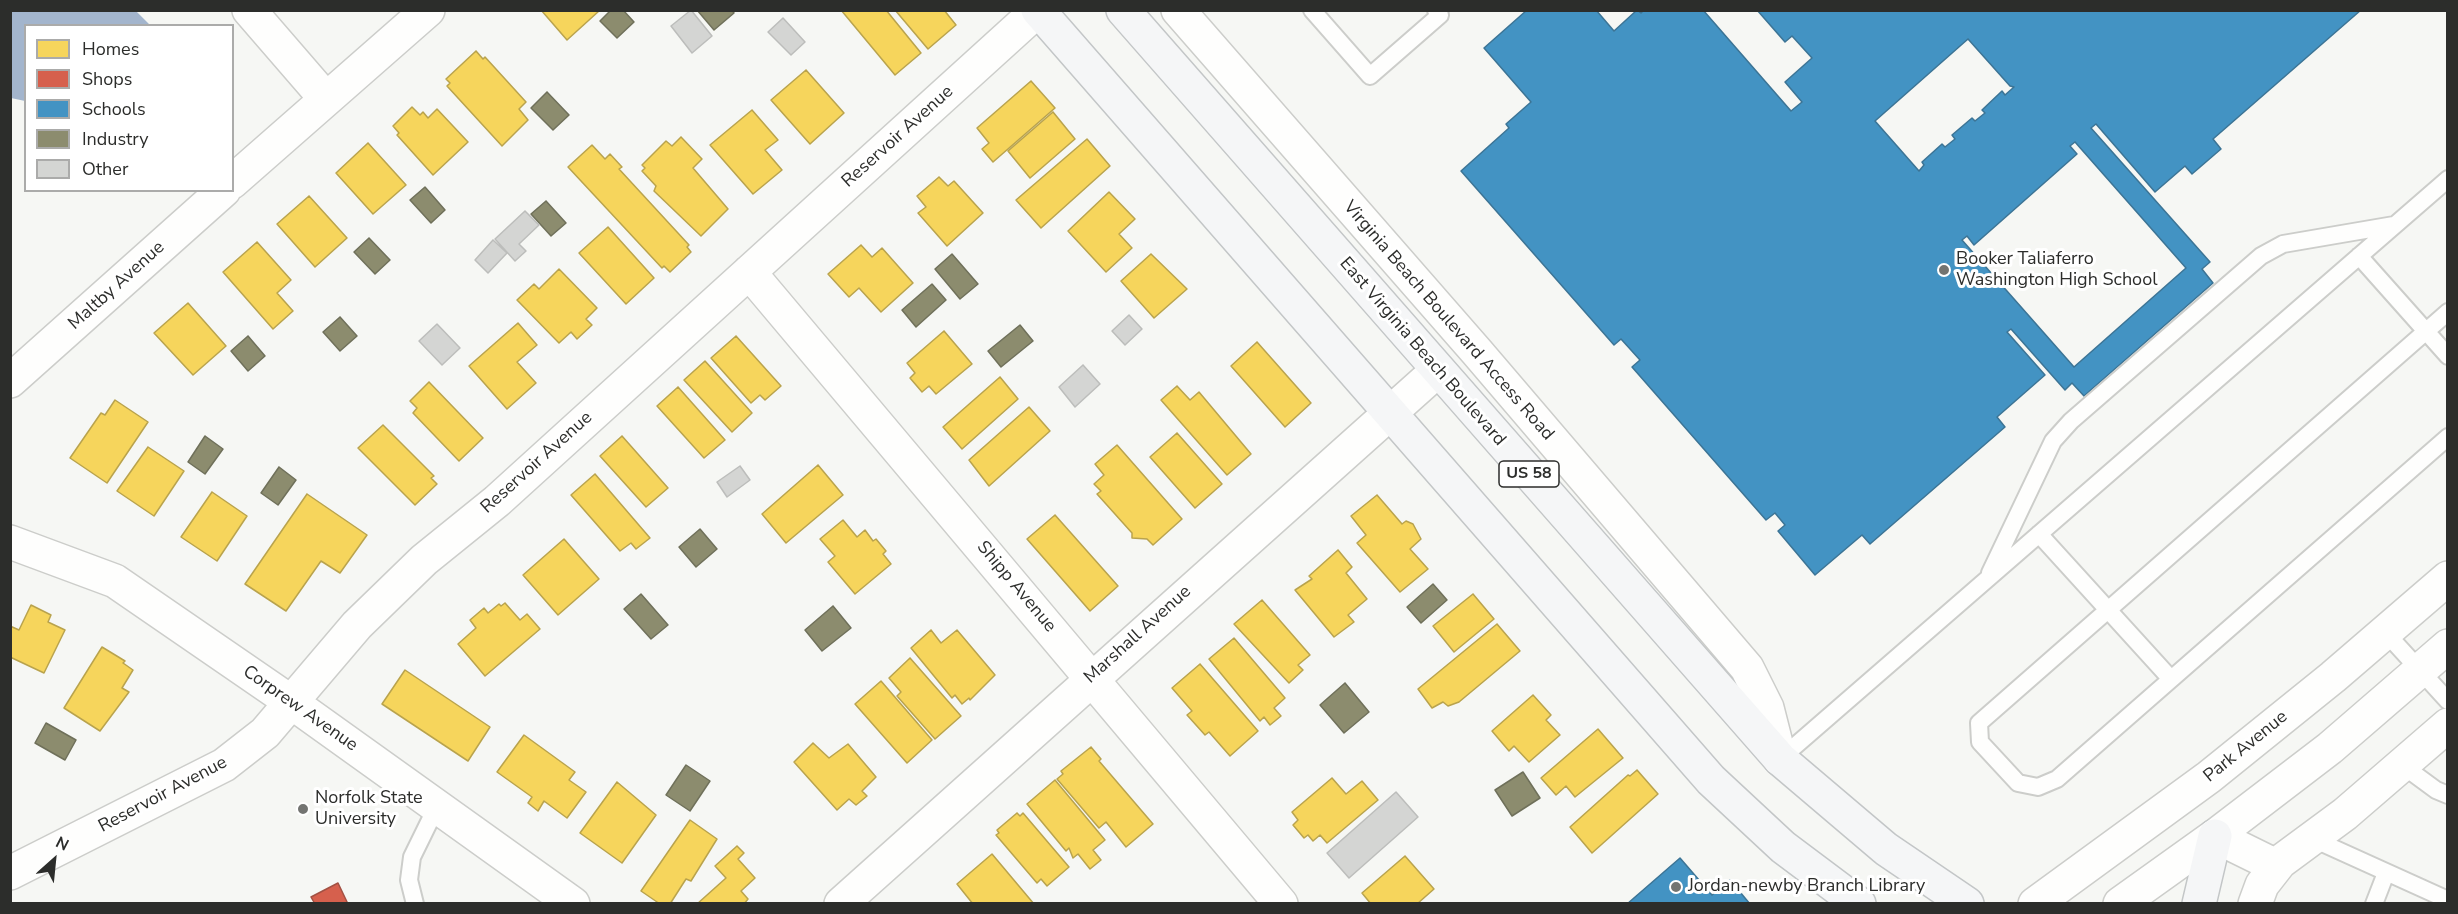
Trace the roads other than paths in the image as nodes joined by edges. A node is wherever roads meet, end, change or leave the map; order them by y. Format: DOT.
graph roads {
  1 [pos="249,10"];
  2 [pos="428,10"];
  3 [pos="1123,10"];
  4 [pos="1178,10"];
  5 [pos="1312,10"];
  6 [pos="1436,10"];
  7 [pos="1038,11"];
  8 [pos="326,99"];
  9 [pos="2448,179"];
  10 [pos="234,181"];
  11 [pos="222,192"];
  12 [pos="2395,225"];
  13 [pos="2359,256"];
  14 [pos="748,272"];
  15 [pos="2448,312"];
  16 [pos="2426,332"];
  17 [pos="2448,356"];
  18 [pos="1437,370"];
  19 [pos="10,381"];
  20 [pos="1389,413"];
  21 [pos="2448,437"];
  22 [pos="2039,534"];
  23 [pos="10,542"];
  24 [pos="2448,578"];
  25 [pos="1986,580"];
  26 [pos="2107,609"];
  27 [pos="2385,632"];
  28 [pos="2448,646"];
  29 [pos="2418,671"];
  30 [pos="1092,676"];
  31 [pos="2170,678"];
  32 [pos="2448,701"];
  33 [pos="291,702"];
  34 [pos="2448,725"];
  35 [pos="1780,759"];
  36 [pos="2402,765"];
  37 [pos="2448,795"];
  38 [pos="438,806"];
  39 [pos="2215,836"];
  40 [pos="2311,838"];
  41 [pos="2276,866"];
  42 [pos="10,873"];
  43 [pos="1817,873"];
  44 [pos="2386,873"];
  45 [pos="2448,900"];
  46 [pos="415,903"];
  47 [pos="573,903"];
  48 [pos="841,903"];
  49 [pos="1281,903"];
  50 [pos="1843,903"];
  51 [pos="1859,903"];
  52 [pos="1967,903"];
  53 [pos="2035,903"];
  54 [pos="2120,903"];
  55 [pos="2199,903"];
  56 [pos="2254,903"];
  57 [pos="2374,903"];
  1 -- 8 [label="street"];
  2 -- 8 [label="street"];
  3 -- 18 [label="main road, East Virginia Beach Boulevard / US 58"];
  4 -- 35 [label="street, Virginia Beach Boulevard Access Road"];
  5 -- 6 [label="lane"];
  7 -- 14 [label="street, Reservoir Avenue"];
  7 -- 20 [label="main road"];
  8 -- 10 [label="street"];
  9 -- 12 [label="lane"];
  11 -- 19 [label="street, Maltby Avenue"];
  12 -- 13 [label="lane"];
  12 -- 25 [label="lane"];
  13 -- 16 [label="lane"];
  13 -- 22 [label="lane"];
  14 -- 30 [label="street, Shipp Avenue"];
  14 -- 33 [label="street, Reservoir Avenue"];
  15 -- 16 [label="lane"];
  16 -- 17 [label="lane"];
  16 -- 26 [label="lane"];
  18 -- 20 [label="street, Marshall Avenue"];
  18 -- 35 [label="main road, East Virginia Beach Boulevard / US 58"];
  20 -- 30 [label="street, Marshall Avenue"];
  20 -- 43 [label="main road"];
  21 -- 31 [label="lane"];
  22 -- 25 [label="lane"];
  22 -- 26 [label="lane"];
  23 -- 33 [label="street, Corprew Avenue"];
  24 -- 27 [label="street, Park Avenue"];
  25 -- 35 [label="lane"];
  26 -- 31 [label="lane"];
  26 -- 31 [label="lane"];
  27 -- 29 [label="lane"];
  27 -- 53 [label="street, Park Avenue"];
  28 -- 29 [label="street"];
  29 -- 32 [label="lane"];
  29 -- 39 [label="street"];
  30 -- 48 [label="street, Marshall Avenue"];
  30 -- 49 [label="street, Shipp Avenue"];
  33 -- 38 [label="street, Corprew Avenue"];
  33 -- 42 [label="street, Reservoir Avenue"];
  34 -- 36 [label="street"];
  35 -- 52 [label="main road, East Virginia Beach Boulevard / US 58"];
  36 -- 37 [label="lane"];
  36 -- 40 [label="street"];
  38 -- 46 [label="lane"];
  38 -- 47 [label="street, Corprew Avenue"];
  39 -- 41 [label="street"];
  39 -- 54 [label="street"];
  39 -- 55 [label="main road"];
  40 -- 41 [label="street"];
  40 -- 44 [label="lane"];
  41 -- 56 [label="street"];
  43 -- 50 [label="main road"];
  43 -- 51 [label="main road"];
  44 -- 45 [label="lane"];
  44 -- 57 [label="lane"];
}
